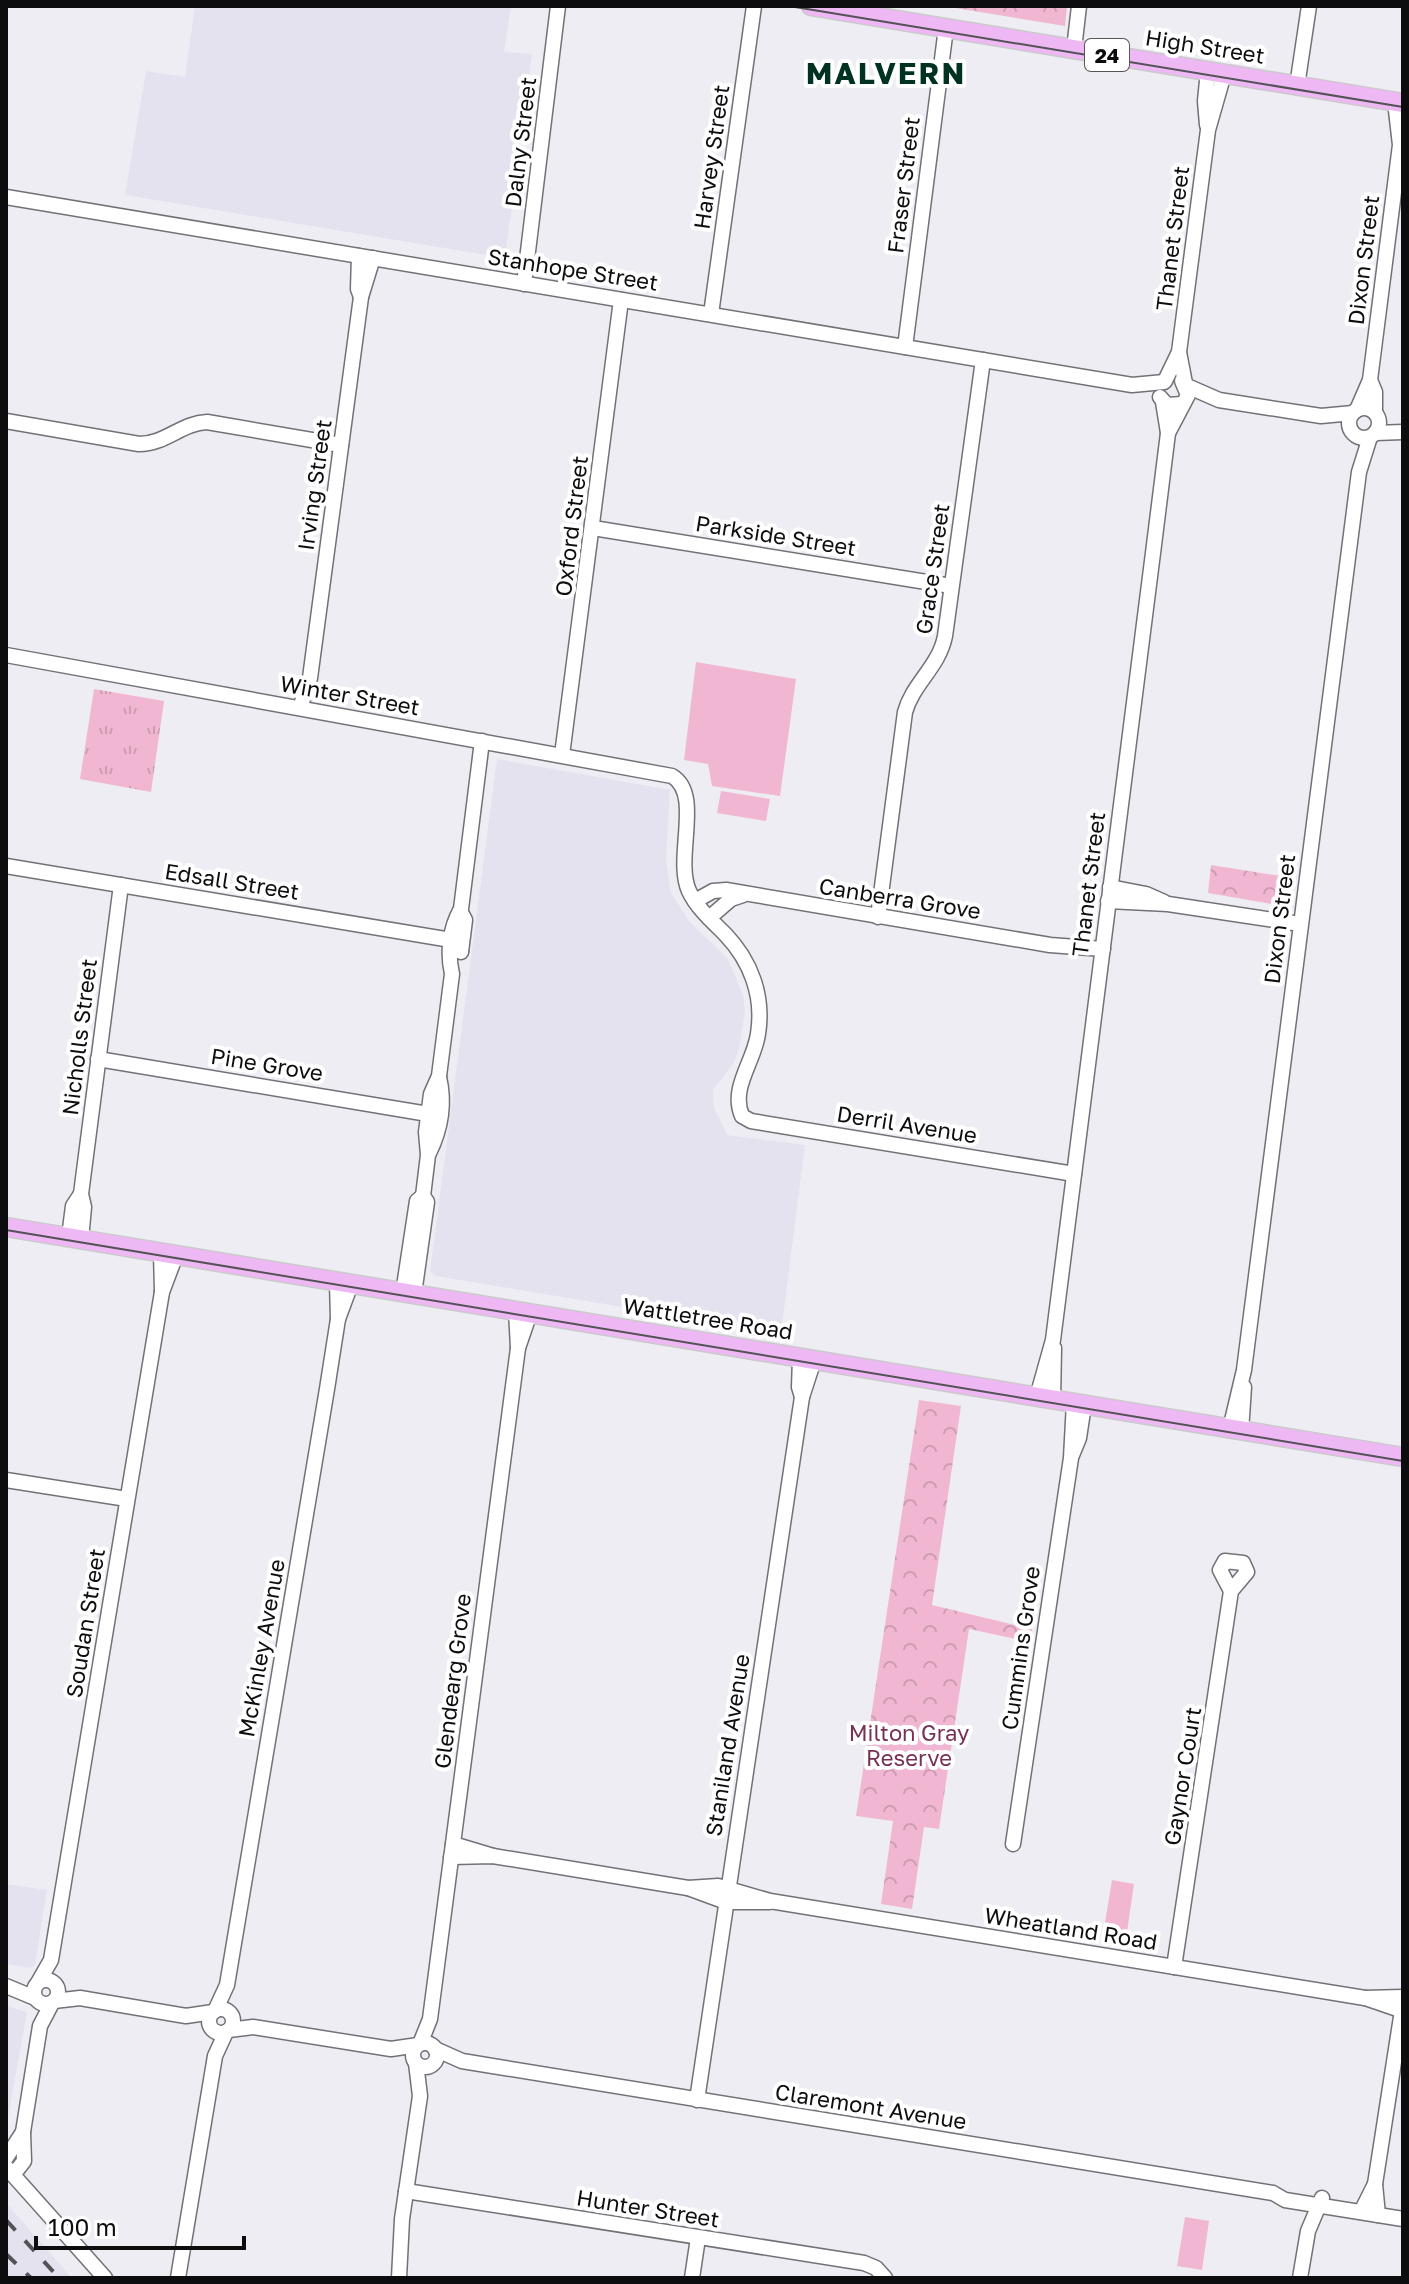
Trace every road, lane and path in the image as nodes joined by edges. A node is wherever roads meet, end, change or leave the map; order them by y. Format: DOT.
graph roads {
  1 [pos="558,6"];
  2 [pos="754,6"];
  3 [pos="811,6"];
  4 [pos="1079,6"];
  5 [pos="1309,6"];
  6 [pos="946,28"];
  7 [pos="1074,49"];
  8 [pos="1216,72"];
  9 [pos="1297,86"];
  10 [pos="1399,103"];
  11 [pos="1402,143"];
  12 [pos="6,197"];
  13 [pos="366,257"];
  14 [pos="524,284"];
  15 [pos="621,300"];
  16 [pos="711,314"];
  17 [pos="905,347"];
  18 [pos="1179,352"];
  19 [pos="983,360"];
  20 [pos="1370,380"];
  21 [pos="1164,381"];
  22 [pos="1132,385"];
  23 [pos="1186,385"];
  24 [pos="1162,400"];
  25 [pos="1219,400"];
  26 [pos="1183,403"];
  27 [pos="1355,411"];
  28 [pos="1376,414"];
  29 [pos="1321,416"];
  30 [pos="6,421"];
  31 [pos="1403,430"];
  32 [pos="1168,433"];
  33 [pos="1363,434"];
  34 [pos="341,445"];
  35 [pos="593,528"];
  36 [pos="951,586"];
  37 [pos="6,655"];
  38 [pos="306,710"];
  39 [pos="482,741"];
  40 [pos="562,755"];
  41 [pos="6,866"];
  42 [pos="121,885"];
  43 [pos="1109,894"];
  44 [pos="743,895"];
  45 [pos="695,901"];
  46 [pos="878,917"];
  47 [pos="709,918"];
  48 [pos="1300,924"];
  49 [pos="456,945"];
  50 [pos="1102,954"];
  51 [pos="98,1059"];
  52 [pos="439,1076"];
  53 [pos="428,1114"];
  54 [pos="428,1155"];
  55 [pos="1074,1174"];
  56 [pos="6,1227"];
  57 [pos="75,1238"];
  58 [pos="168,1254"];
  59 [pos="344,1283"];
  60 [pos="409,1294"];
  61 [pos="523,1312"];
  62 [pos="807,1359"];
  63 [pos="1045,1398"];
  64 [pos="1079,1404"];
  65 [pos="1236,1430"];
  66 [pos="1403,1457"];
  67 [pos="6,1480"];
  68 [pos="127,1499"];
  69 [pos="1231,1591"];
  70 [pos="1013,1844"];
  71 [pos="452,1850"];
  72 [pos="727,1895"];
  73 [pos="51,1960"];
  74 [pos="1174,1967"];
  75 [pos="8,1986"];
  76 [pos="37,1990"];
  77 [pos="54,1994"];
  78 [pos="1403,2006"];
  79 [pos="221,2021"];
  80 [pos="40,2026"];
  81 [pos="391,2049"];
  82 [pos="429,2052"];
  83 [pos="415,2062"];
  84 [pos="420,2096"];
  85 [pos="697,2100"];
  86 [pos="23,2132"];
  87 [pos="6,2158"];
  88 [pos="9,2171"];
  89 [pos="1375,2184"];
  90 [pos="406,2191"];
  91 [pos="1305,2198"];
  92 [pos="1321,2201"];
  93 [pos="1362,2208"];
  94 [pos="1403,2210"];
  95 [pos="1379,2211"];
  96 [pos="1403,2219"];
  97 [pos="1308,2231"];
  98 [pos="698,2238"];
  99 [pos="883,2275"];
  100 [pos="105,2278"];
  101 [pos="178,2278"];
  102 [pos="399,2278"];
  103 [pos="692,2278"];
  104 [pos="1300,2278"];
  1 -- 14 [label="street, Dalny Street"];
  2 -- 16 [label="street, Harvey Street"];
  3 -- 6 [label="main road, High Street / 24"];
  4 -- 7 [label="street"];
  5 -- 9 [label="street"];
  6 -- 7 [label="main road, High Street / 24"];
  6 -- 17 [label="street, Fraser Street"];
  7 -- 8 [label="main road, High Street / 24"];
  8 -- 9 [label="main road, High Street / 24"];
  8 -- 18 [label="street, Thanet Street"];
  9 -- 10 [label="main road, High Street / 24"];
  10 -- 11 [label="street, Dixon Street"];
  11 -- 20 [label="street, Dixon Street"];
  12 -- 13 [label="street, Stanhope Street"];
  13 -- 14 [label="street, Stanhope Street"];
  13 -- 34 [label="street, Irving Street"];
  14 -- 15 [label="street, Stanhope Street"];
  15 -- 16 [label="street, Stanhope Street"];
  15 -- 35 [label="street, Oxford Street"];
  16 -- 17 [label="street, Stanhope Street"];
  17 -- 19 [label="street, Stanhope Street"];
  18 -- 21 [label="street, Thanet Street"];
  18 -- 23 [label="street, Thanet Street"];
  19 -- 22 [label="street, Stanhope Street"];
  19 -- 36 [label="street, Grace Street"];
  20 -- 27 [label="street, Dixon Street"];
  20 -- 28 [label="street, Dixon Street"];
  21 -- 22 [label="street, Stanhope Street"];
  21 -- 23 [label="street"];
  21 -- 24 [label="street"];
  22 -- 24 [label="street, Stanhope Street"];
  23 -- 25 [label="street"];
  23 -- 26 [label="street"];
  24 -- 26 [label="street"];
  24 -- 32 [label="street, Thanet Street"];
  25 -- 26 [label="street"];
  25 -- 29 [label="street"];
  26 -- 32 [label="street, Thanet Street"];
  27 -- 28 [label="street"];
  27 -- 29 [label="street"];
  27 -- 33 [label="street, Dixon Street"];
  28 -- 31 [label="street"];
  28 -- 33 [label="street, Dixon Street"];
  29 -- 33 [label="street"];
  30 -- 34 [label="street"];
  31 -- 33 [label="street"];
  32 -- 43 [label="street, Thanet Street"];
  33 -- 48 [label="street, Dixon Street"];
  34 -- 38 [label="street, Irving Street"];
  35 -- 36 [label="street, Parkside Street"];
  35 -- 40 [label="street, Oxford Street"];
  36 -- 46 [label="street, Grace Street"];
  37 -- 38 [label="street, Winter Street"];
  38 -- 39 [label="street, Winter Street"];
  39 -- 40 [label="street, Winter Street"];
  39 -- 49 [label="street"];
  40 -- 45 [label="street, Winter Street"];
  41 -- 42 [label="street, Edsall Street"];
  42 -- 49 [label="street, Edsall Street"];
  42 -- 51 [label="street, Nicholls Street"];
  43 -- 48 [label="street"];
  43 -- 50 [label="street, Thanet Street"];
  44 -- 45 [label="street, Canberra Grove"];
  44 -- 46 [label="street, Canberra Grove"];
  44 -- 47 [label="street"];
  45 -- 47 [label="street"];
  46 -- 50 [label="street, Canberra Grove"];
  47 -- 55 [label="street, Derril Avenue"];
  48 -- 65 [label="street, Dixon Street"];
  49 -- 52 [label="street"];
  50 -- 55 [label="street, Thanet Street"];
  51 -- 53 [label="street, Pine Grove"];
  51 -- 57 [label="street, Nicholls Street"];
  52 -- 53 [label="street"];
  52 -- 54 [label="street"];
  53 -- 54 [label="street"];
  54 -- 60 [label="street"];
  55 -- 63 [label="street, Thanet Street"];
  56 -- 57 [label="main road, Wattletree Road"];
  57 -- 58 [label="main road, Wattletree Road"];
  58 -- 59 [label="main road, Wattletree Road"];
  58 -- 68 [label="street, Soudan Street"];
  59 -- 60 [label="main road, Wattletree Road"];
  59 -- 79 [label="street, McKinley Avenue"];
  60 -- 61 [label="main road, Wattletree Road"];
  61 -- 62 [label="main road, Wattletree Road"];
  61 -- 71 [label="street, Glendearg Grove"];
  62 -- 63 [label="main road, Wattletree Road"];
  62 -- 72 [label="street, Staniland Avenue"];
  63 -- 64 [label="main road, Wattletree Road"];
  64 -- 65 [label="main road, Wattletree Road"];
  64 -- 70 [label="street, Cummins Grove"];
  65 -- 66 [label="main road, Wattletree Road"];
  67 -- 68 [label="street"];
  68 -- 73 [label="street, Soudan Street"];
  69 -- 74 [label="street, Gaynor Court"];
  71 -- 72 [label="street, Wheatland Road"];
  71 -- 82 [label="street, Glendearg Grove"];
  72 -- 74 [label="street, Wheatland Road"];
  72 -- 85 [label="street, Staniland Avenue"];
  73 -- 76 [label="street, Soudan Street"];
  73 -- 77 [label="street, Soudan Street"];
  74 -- 78 [label="street, Wheatland Road"];
  75 -- 76 [label="street"];
  76 -- 77 [label="street"];
  76 -- 77 [label="street"];
  76 -- 80 [label="street"];
  77 -- 79 [label="street"];
  77 -- 80 [label="street"];
  78 -- 89 [label="street"];
  79 -- 81 [label="street"];
  79 -- 101 [label="street"];
  80 -- 86 [label="street"];
  81 -- 82 [label="street"];
  81 -- 83 [label="street"];
  82 -- 83 [label="street, Claremont Avenue"];
  82 -- 84 [label="street, Glendearg Grove"];
  82 -- 85 [label="street, Claremont Avenue"];
  83 -- 84 [label="street, Glendearg Grove"];
  84 -- 90 [label="street, Glendearg Grove"];
  85 -- 91 [label="street, Claremont Avenue"];
  86 -- 87 [label="street"];
  86 -- 88 [label="street"];
  88 -- 100 [label="street"];
  89 -- 93 [label="street"];
  89 -- 95 [label="street"];
  90 -- 98 [label="street, Hunter Street"];
  90 -- 102 [label="street, Glendearg Grove"];
  91 -- 92 [label="street, Claremont Avenue"];
  91 -- 97 [label="street"];
  92 -- 93 [label="street, Claremont Avenue"];
  92 -- 97 [label="street"];
  93 -- 95 [label="street, Claremont Avenue"];
  94 -- 95 [label="street, Claremont Avenue"];
  95 -- 96 [label="street, Claremont Avenue"];
  97 -- 104 [label="street"];
  98 -- 99 [label="street, Hunter Street"];
  98 -- 103 [label="street"];
}
